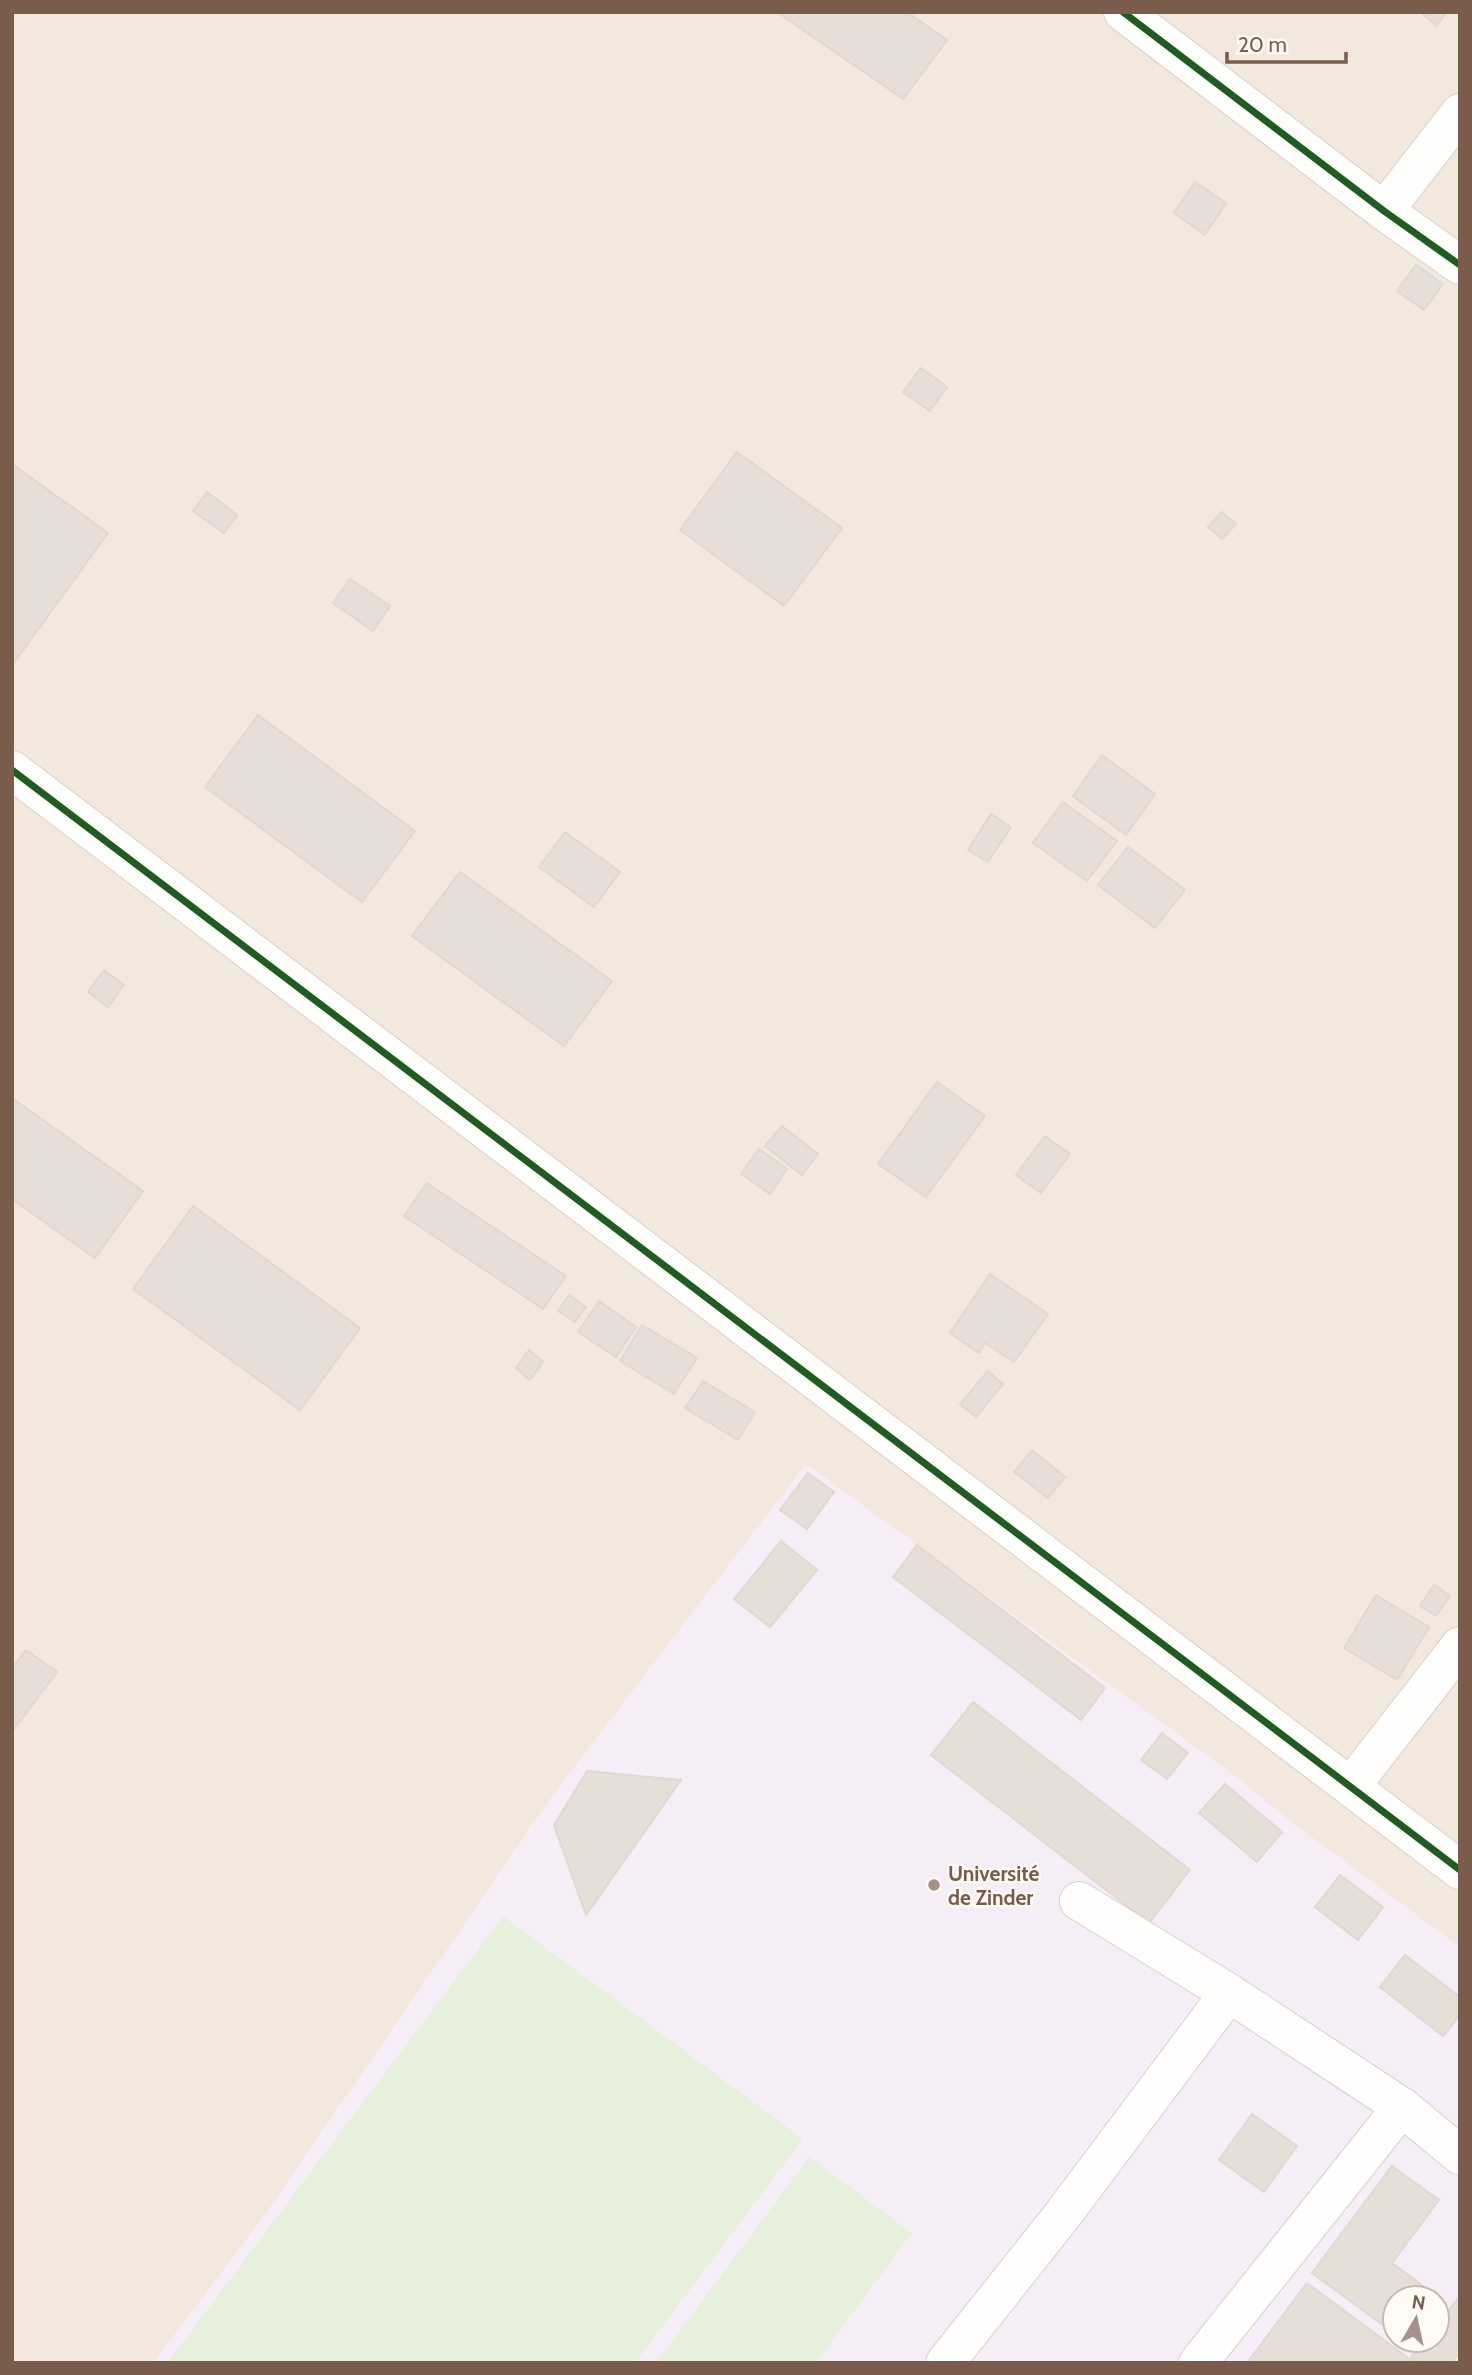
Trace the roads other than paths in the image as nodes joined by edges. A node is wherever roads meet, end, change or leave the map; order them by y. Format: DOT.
graph roads {
  1 [pos="1127,14"];
  2 [pos="1460,113"];
  3 [pos="1384,211"];
  4 [pos="1460,265"];
  5 [pos="12,769"];
  6 [pos="1460,1646"];
  7 [pos="1351,1786"];
  8 [pos="1460,1870"];
  9 [pos="1079,1901"];
  10 [pos="1229,1993"];
  11 [pos="1402,2107"];
  12 [pos="1460,2155"];
  13 [pos="945,2363"];
  14 [pos="1198,2363"];
  1 -- 3 [label="street"];
  2 -- 3 [label="street"];
  3 -- 4 [label="street"];
  5 -- 7 [label="street"];
  6 -- 7 [label="street"];
  7 -- 8 [label="street"];
  9 -- 10 [label="street"];
  10 -- 11 [label="street"];
  10 -- 13 [label="street"];
  11 -- 12 [label="street"];
  11 -- 14 [label="street"];
}
